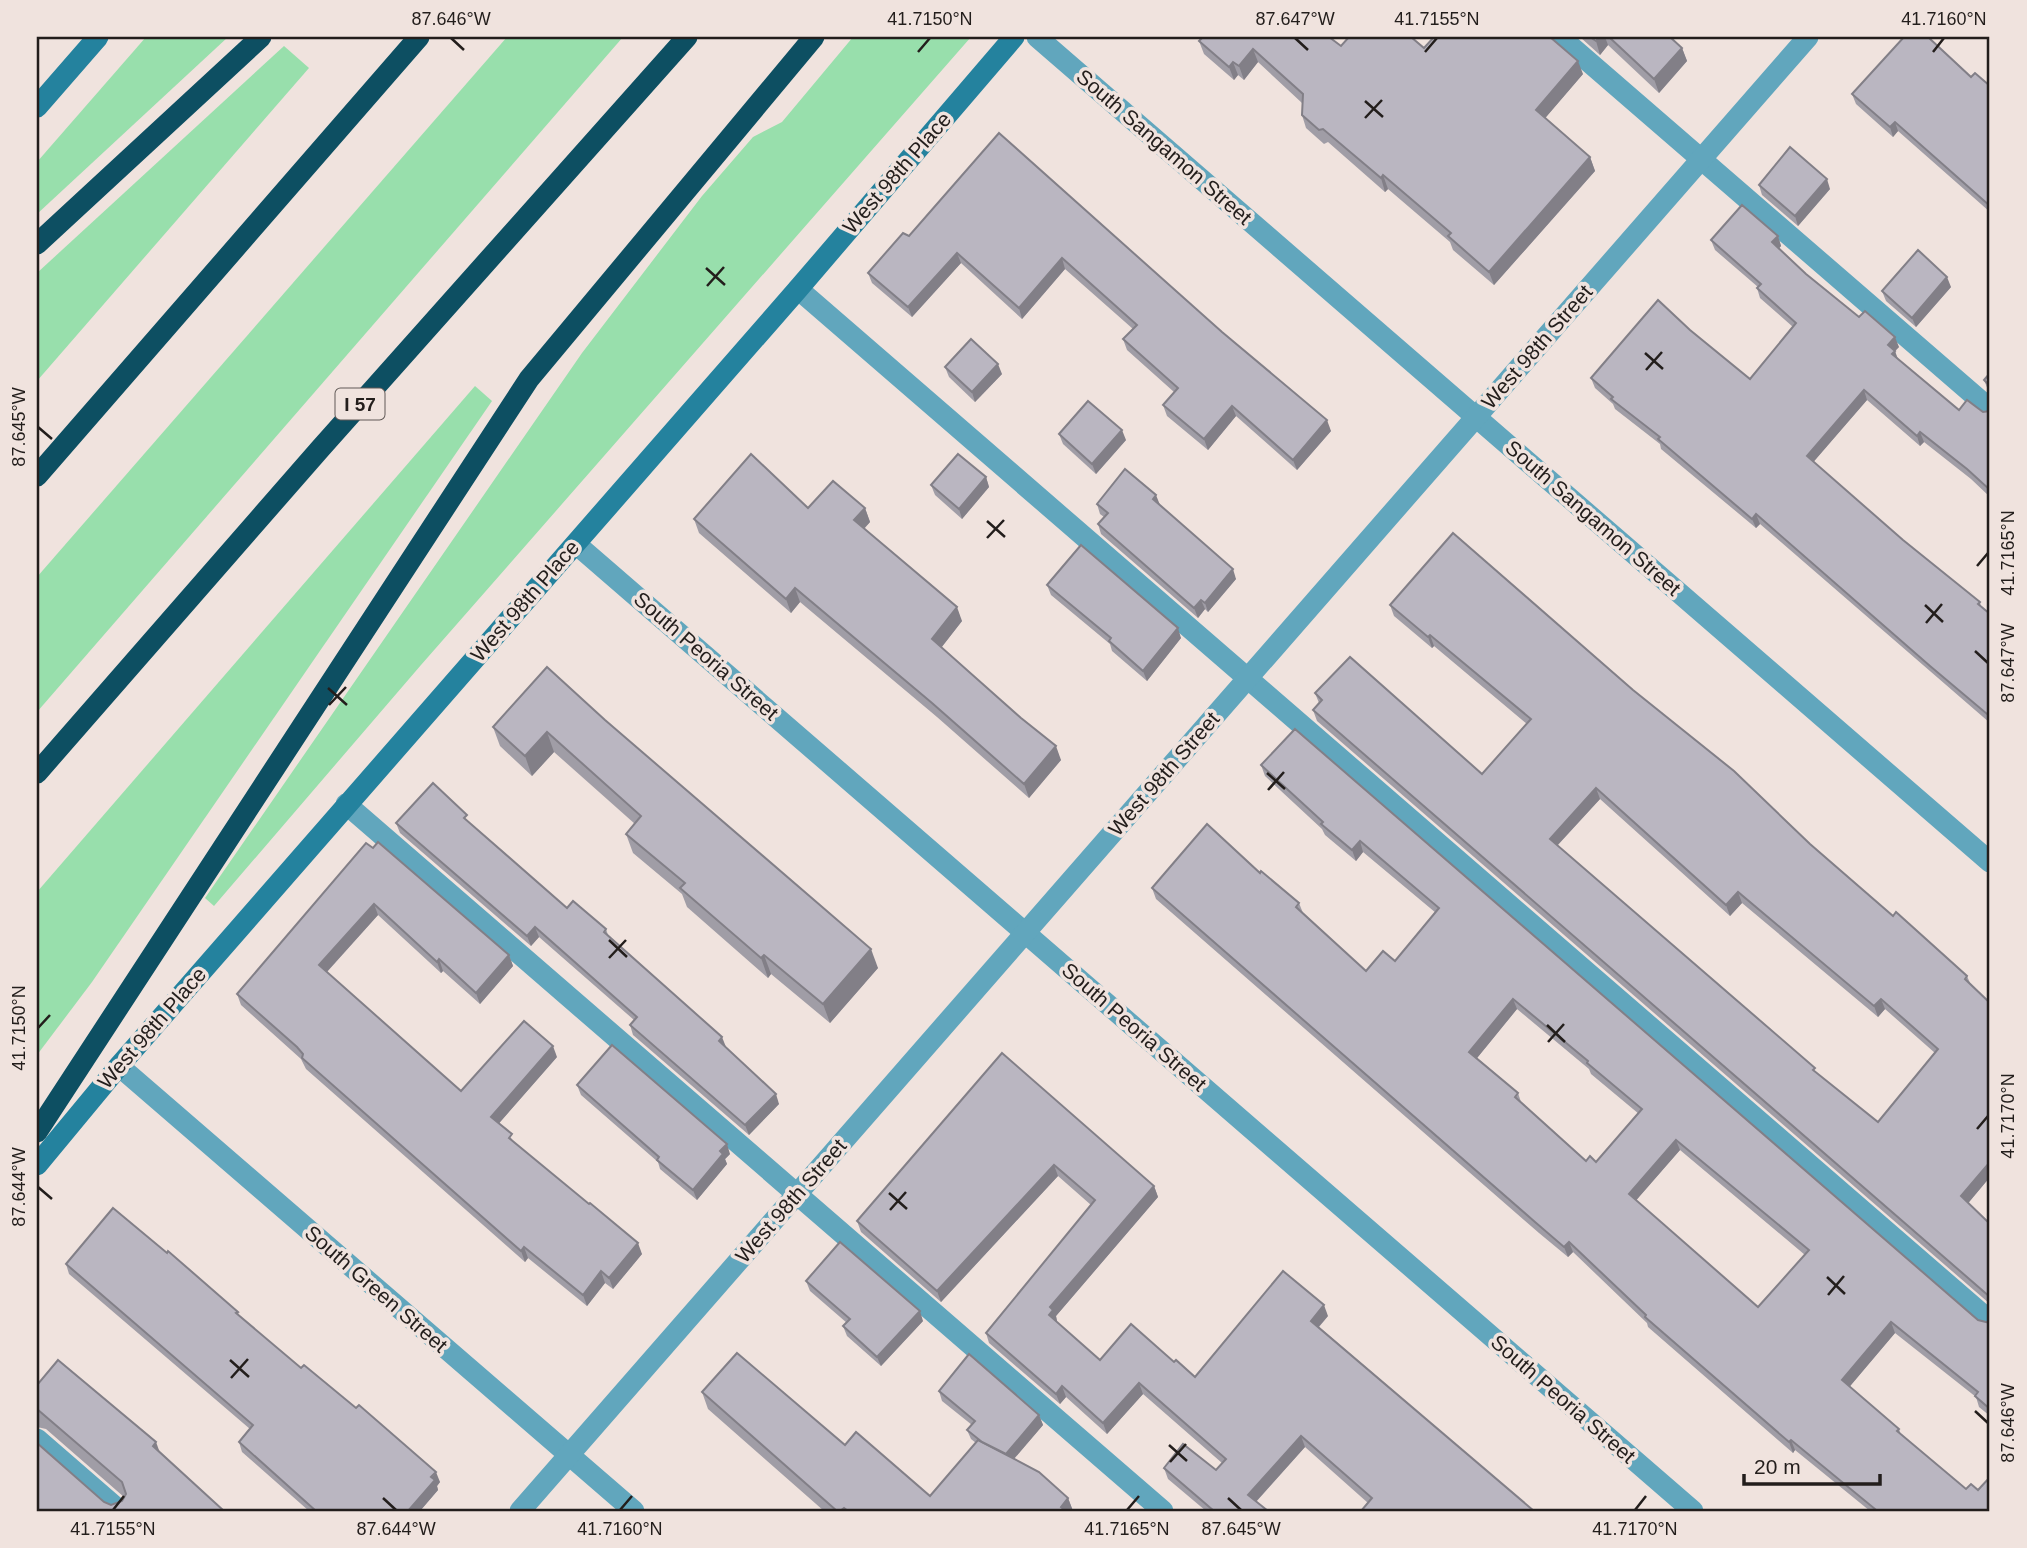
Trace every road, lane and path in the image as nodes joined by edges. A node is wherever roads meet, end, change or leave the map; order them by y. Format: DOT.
graph roads {
  1 [pos="98,37"];
  2 [pos="261,37"];
  3 [pos="419,37"];
  4 [pos="687,37"];
  5 [pos="814,37"];
  6 [pos="1014,37"];
  7 [pos="1037,37"];
  8 [pos="1560,37"];
  9 [pos="1808,37"];
  10 [pos="37,107"];
  11 [pos="1700,158"];
  12 [pos="37,244"];
  13 [pos="798,289"];
  14 [pos="1990,410"];
  15 [pos="1476,417"];
  16 [pos="37,476"];
  17 [pos="576,544"];
  18 [pos="1248,678"];
  19 [pos="37,773"];
  20 [pos="346,804"];
  21 [pos="1990,862"];
  22 [pos="1025,933"];
  23 [pos="119,1066"];
  24 [pos="37,1132"];
  25 [pos="37,1165"];
  26 [pos="797,1195"];
  27 [pos="1990,1321"];
  28 [pos="37,1439"];
  29 [pos="569,1455"];
  30 [pos="120,1511"];
  31 [pos="520,1511"];
  32 [pos="634,1511"];
  33 [pos="1163,1511"];
  34 [pos="1693,1511"];
  1 -- 10 [label="street"];
  2 -- 12 [label="highway"];
  3 -- 16 [label="highway"];
  4 -- 19 [label="highway, I 57"];
  5 -- 24 [label="highway"];
  6 -- 13 [label="street, West 98th Place"];
  7 -- 15 [label="street, South Sangamon Street"];
  8 -- 11 [label="street"];
  9 -- 11 [label="street, West 98th Street"];
  11 -- 14 [label="street"];
  11 -- 15 [label="street, West 98th Street"];
  13 -- 17 [label="street, West 98th Place"];
  13 -- 18 [label="street"];
  15 -- 18 [label="street, West 98th Street"];
  15 -- 21 [label="street, South Sangamon Street"];
  17 -- 20 [label="street, West 98th Place"];
  17 -- 22 [label="street, South Peoria Street"];
  18 -- 22 [label="street, West 98th Street"];
  18 -- 27 [label="street"];
  20 -- 23 [label="street, West 98th Place"];
  20 -- 26 [label="street"];
  22 -- 26 [label="street, West 98th Street"];
  22 -- 34 [label="street, South Peoria Street"];
  23 -- 25 [label="street, West 98th Place"];
  23 -- 29 [label="street, South Green Street"];
  26 -- 29 [label="street, West 98th Street"];
  26 -- 33 [label="street"];
  28 -- 30 [label="street"];
  29 -- 31 [label="street, West 98th Street"];
  29 -- 32 [label="street, South Green Street"];
}
